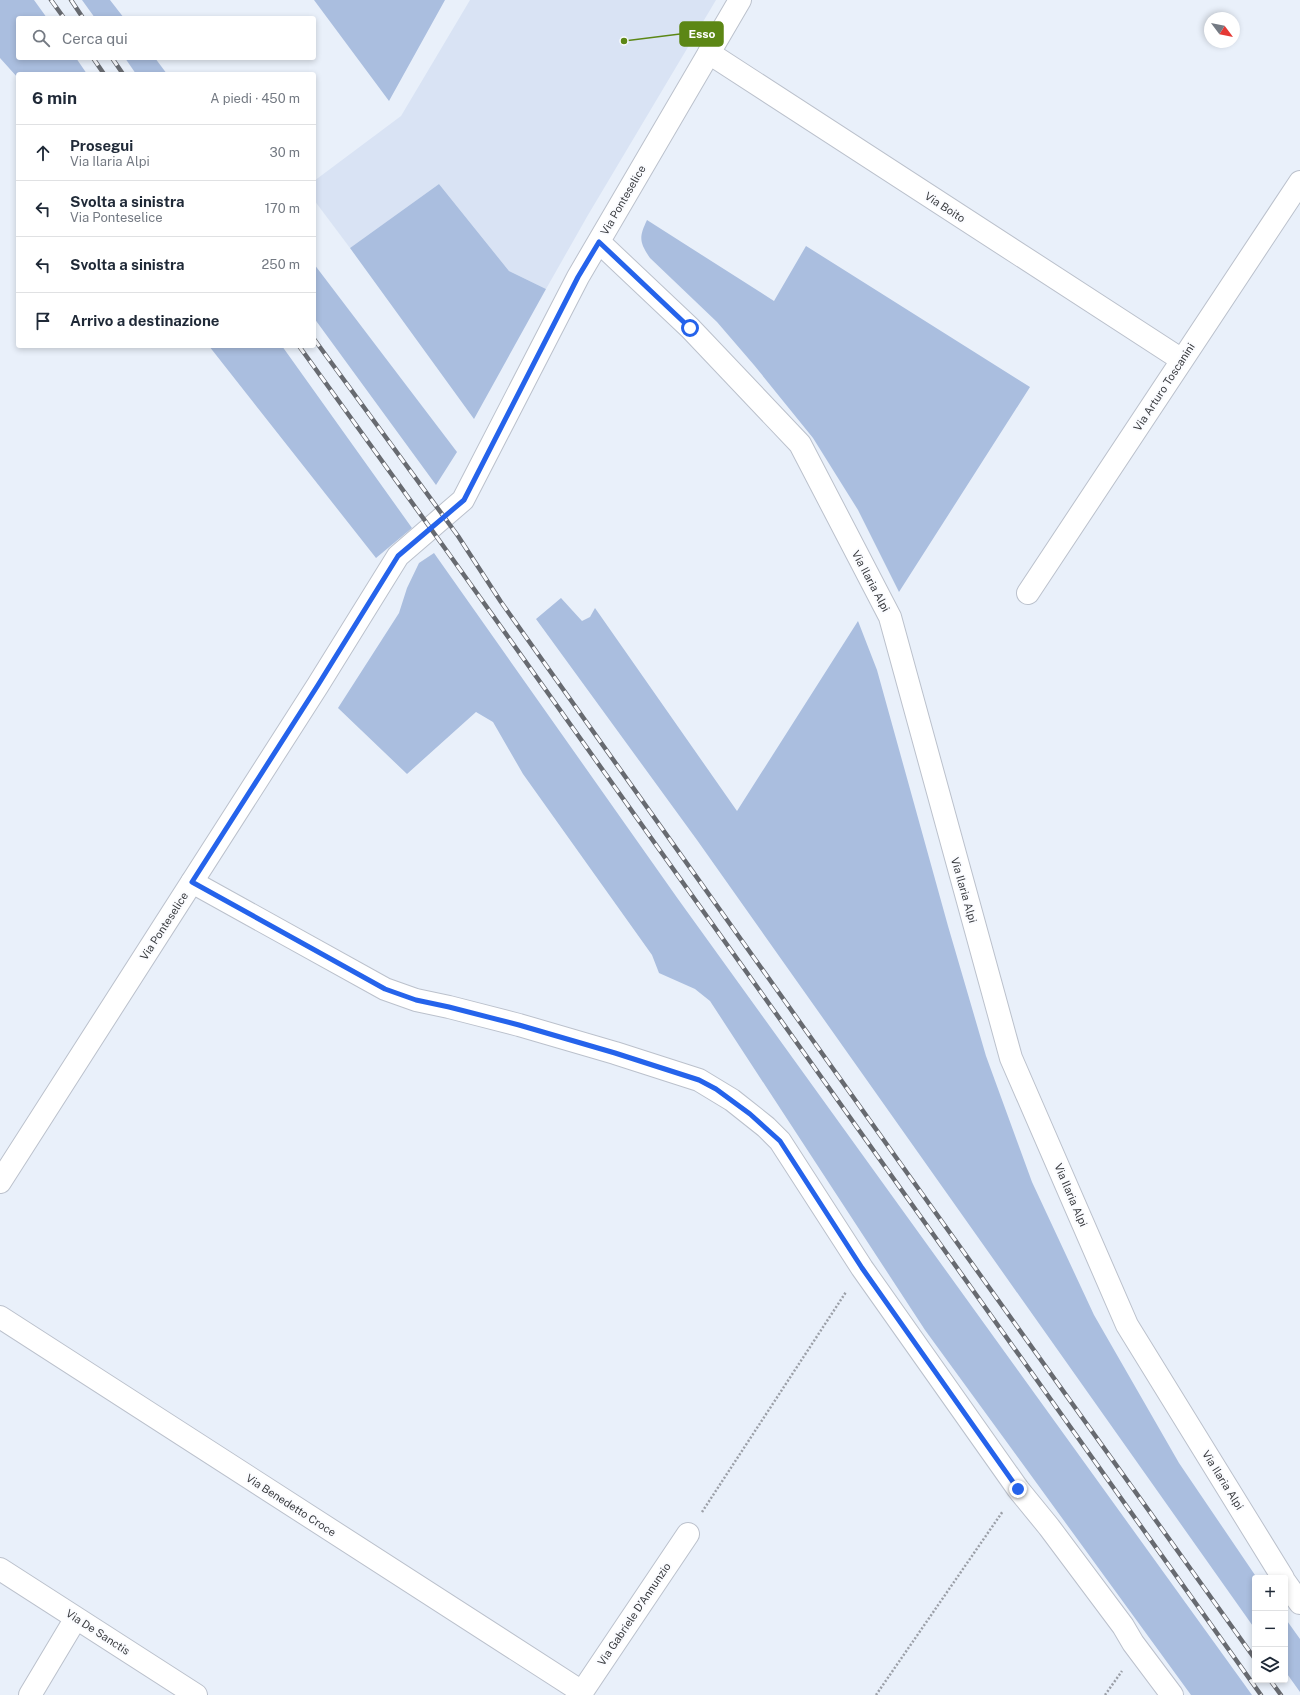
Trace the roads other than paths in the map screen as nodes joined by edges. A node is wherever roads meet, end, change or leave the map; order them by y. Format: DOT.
graph roads {
  1 [pos="740,0"];
  2 [pos="709,53"];
  3 [pos="1300,182"];
  4 [pos="599,242"];
  5 [pos="1182,360"];
  6 [pos="1028,593"];
  7 [pos="192,882"];
  8 [pos="0,1182"];
  9 [pos="0,1317"];
  10 [pos="688,1534"];
  11 [pos="0,1569"];
  12 [pos="1280,1575"];
  13 [pos="1288,1586"];
  14 [pos="1300,1603"];
  15 [pos="76,1618"];
  16 [pos="581,1694"];
  17 [pos="30,1695"];
  18 [pos="196,1695"];
  19 [pos="1172,1695"];
  1 -- 2 [label="street, Via Ponteselice"];
  2 -- 4 [label="street, Via Ponteselice"];
  2 -- 5 [label="street, Via Boito"];
  3 -- 5 [label="street, Via Arturo Toscanini"];
  4 -- 7 [label="street, Via Ponteselice"];
  4 -- 12 [label="street, Via Ilaria Alpi"];
  5 -- 6 [label="street, Via Arturo Toscanini"];
  7 -- 8 [label="street, Via Ponteselice"];
  7 -- 19 [label="street"];
  9 -- 16 [label="street, Via Benedetto Croce"];
  10 -- 16 [label="street, Via Gabriele D’Annunzio"];
  11 -- 15 [label="street, Via De Sanctis"];
  13 -- 14 [label="street"];
  15 -- 17 [label="street"];
  15 -- 18 [label="street, Via De Sanctis"];
}
